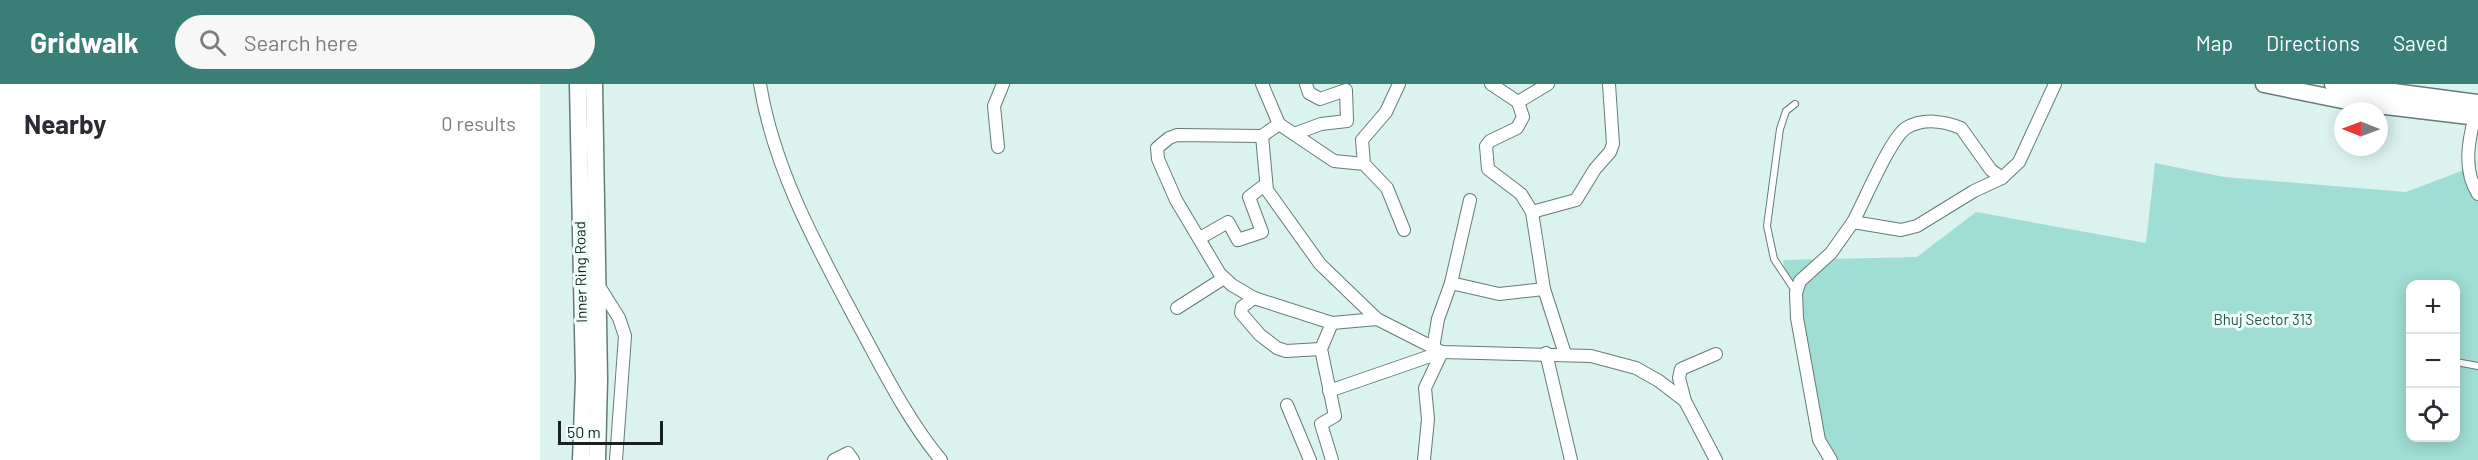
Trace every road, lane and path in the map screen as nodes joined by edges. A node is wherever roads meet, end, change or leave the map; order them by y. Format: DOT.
graph roads {
  1 [pos="578,84"];
  2 [pos="594,84"];
  3 [pos="760,84"];
  4 [pos="1004,84"];
  5 [pos="1262,84"];
  6 [pos="1306,84"];
  7 [pos="1399,84"];
  8 [pos="1491,84"];
  9 [pos="1548,84"];
  10 [pos="1609,84"];
  11 [pos="2055,84"];
  12 [pos="2264,84"];
  13 [pos="2337,84"];
  14 [pos="1518,102"];
  15 [pos="1795,104"];
  16 [pos="2477,112"];
  17 [pos="1279,124"];
  18 [pos="1294,134"];
  19 [pos="1262,136"];
  20 [pos="998,147"];
  21 [pos="1364,164"];
  22 [pos="2002,178"];
  23 [pos="1266,184"];
  24 [pos="2478,194"];
  25 [pos="1470,200"];
  26 [pos="1532,212"];
  27 [pos="1853,222"];
  28 [pos="1404,230"];
  29 [pos="1200,238"];
  30 [pos="1224,278"];
  31 [pos="597,282"];
  32 [pos="1451,283"];
  33 [pos="1544,289"];
  34 [pos="1796,293"];
  35 [pos="1254,298"];
  36 [pos="1177,308"];
  37 [pos="1377,319"];
  38 [pos="1332,323"];
  39 [pos="1321,349"];
  40 [pos="1437,350"];
  41 [pos="1546,353"];
  42 [pos="1565,354"];
  43 [pos="1716,354"];
  44 [pos="2460,363"];
  45 [pos="2478,366"];
  46 [pos="1329,391"];
  47 [pos="1685,401"];
  48 [pos="1287,405"];
  49 [pos="581,460"];
  50 [pos="597,460"];
  51 [pos="616,460"];
  52 [pos="834,460"];
  53 [pos="853,460"];
  54 [pos="941,460"];
  55 [pos="1310,460"];
  56 [pos="1332,460"];
  57 [pos="1424,460"];
  58 [pos="1571,460"];
  59 [pos="1716,460"];
  60 [pos="1831,460"];
  1 -- 49 [label="main road, Inner Ring Road"];
  2 -- 31 [label="main road, Inner Ring Road"];
  3 -- 54 [label="street"];
  4 -- 20 [label="street"];
  5 -- 17 [label="street"];
  6 -- 18 [label="street"];
  7 -- 21 [label="street"];
  8 -- 14 [label="street"];
  9 -- 14 [label="street"];
  10 -- 26 [label="street"];
  11 -- 22 [label="street"];
  12 -- 16 [label="main road"];
  13 -- 16 [label="main road"];
  14 -- 26 [label="street"];
  15 -- 34 [label="lane"];
  16 -- 24 [label="street"];
  17 -- 18 [label="street"];
  17 -- 19 [label="street"];
  18 -- 21 [label="street"];
  19 -- 23 [label="street"];
  19 -- 29 [label="street"];
  21 -- 28 [label="street"];
  22 -- 27 [label="street"];
  22 -- 27 [label="street"];
  23 -- 29 [label="street"];
  23 -- 37 [label="street"];
  25 -- 32 [label="street"];
  26 -- 33 [label="street"];
  27 -- 34 [label="street"];
  29 -- 30 [label="street"];
  30 -- 35 [label="street"];
  30 -- 36 [label="street"];
  31 -- 50 [label="main road, Inner Ring Road"];
  31 -- 51 [label="street"];
  32 -- 33 [label="street"];
  32 -- 40 [label="street"];
  33 -- 42 [label="street"];
  34 -- 60 [label="street"];
  35 -- 38 [label="street"];
  35 -- 39 [label="street"];
  37 -- 38 [label="street"];
  37 -- 40 [label="street"];
  38 -- 39 [label="street"];
  39 -- 46 [label="street"];
  40 -- 41 [label="street"];
  40 -- 46 [label="street"];
  40 -- 57 [label="street"];
  41 -- 42 [label="street"];
  41 -- 58 [label="street"];
  42 -- 47 [label="street"];
  43 -- 47 [label="street"];
  44 -- 45 [label="lane"];
  46 -- 56 [label="street"];
  47 -- 59 [label="street"];
  48 -- 55 [label="street"];
  52 -- 53 [label="street"];
}
